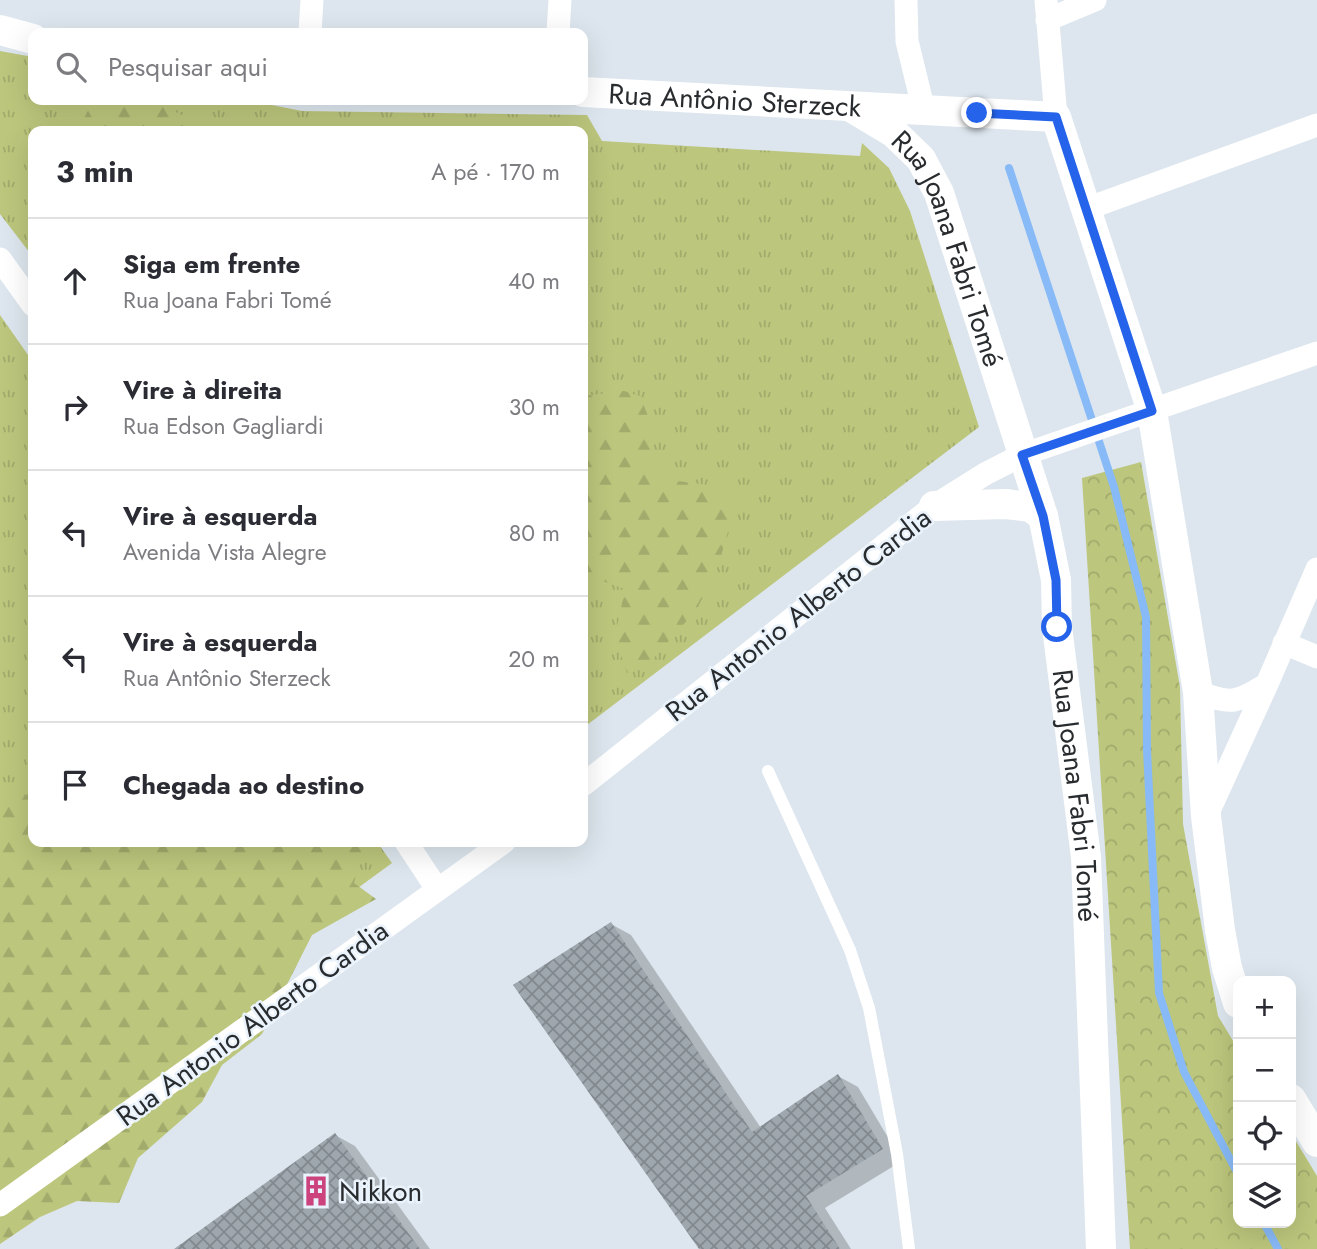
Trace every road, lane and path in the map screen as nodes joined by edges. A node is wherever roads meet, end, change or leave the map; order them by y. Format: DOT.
graph roads {
  1 [pos="312,0"];
  2 [pos="560,0"];
  3 [pos="906,0"];
  4 [pos="1095,0"];
  5 [pos="1047,10"];
  6 [pos="310,28"];
  7 [pos="558,28"];
  8 [pos="0,30"];
  9 [pos="28,38"];
  10 [pos="588,92"];
  11 [pos="850,107"];
  12 [pos="924,111"];
  13 [pos="1056,117"];
  14 [pos="1317,125"];
  15 [pos="1086,209"];
  16 [pos="0,258"];
  17 [pos="28,298"];
  18 [pos="1317,353"];
  19 [pos="1140,415"];
  20 [pos="1022,455"];
  21 [pos="934,506"];
  22 [pos="1043,516"];
  23 [pos="1317,569"];
  24 [pos="1284,643"];
  25 [pos="1317,657"];
  26 [pos="1267,684"];
  27 [pos="1198,692"];
  28 [pos="768,771"];
  29 [pos="588,781"];
  30 [pos="1206,816"];
  31 [pos="409,847"];
  32 [pos="497,847"];
  33 [pos="437,889"];
  34 [pos="1233,987"];
  35 [pos="1293,1102"];
  36 [pos="1316,1135"];
  37 [pos="0,1205"];
  38 [pos="909,1249"];
  39 [pos="1101,1249"];
  1 -- 6 [label="street"];
  2 -- 7 [label="street"];
  3 -- 12 [label="street"];
  4 -- 5 [label="street"];
  5 -- 13 [label="street"];
  8 -- 9 [label="street"];
  10 -- 11 [label="street, Rua Antônio Sterzeck"];
  11 -- 12 [label="street, Rua Antônio Sterzeck"];
  11 -- 20 [label="street, Rua Joana Fabri Tomé"];
  12 -- 13 [label="street, Rua Antônio Sterzeck"];
  13 -- 15 [label="street"];
  14 -- 15 [label="street"];
  15 -- 19 [label="street"];
  16 -- 17 [label="street"];
  18 -- 19 [label="street, Rua Antonio Alberto Cardia"];
  19 -- 20 [label="street, Rua Antonio Alberto Cardia"];
  19 -- 27 [label="street"];
  20 -- 21 [label="street, Rua Antonio Alberto Cardia"];
  20 -- 22 [label="street, Rua Joana Fabri Tomé"];
  21 -- 22 [label="street"];
  21 -- 29 [label="street, Rua Antonio Alberto Cardia"];
  22 -- 39 [label="street, Rua Joana Fabri Tomé"];
  23 -- 24 [label="street"];
  24 -- 25 [label="street"];
  24 -- 26 [label="street"];
  26 -- 27 [label="street"];
  26 -- 30 [label="street"];
  27 -- 30 [label="street"];
  28 -- 38 [label="lane"];
  30 -- 34 [label="street"];
  31 -- 33 [label="street"];
  32 -- 33 [label="street, Rua Antonio Alberto Cardia"];
  33 -- 37 [label="street, Rua Antonio Alberto Cardia"];
  35 -- 36 [label="street"];
}
